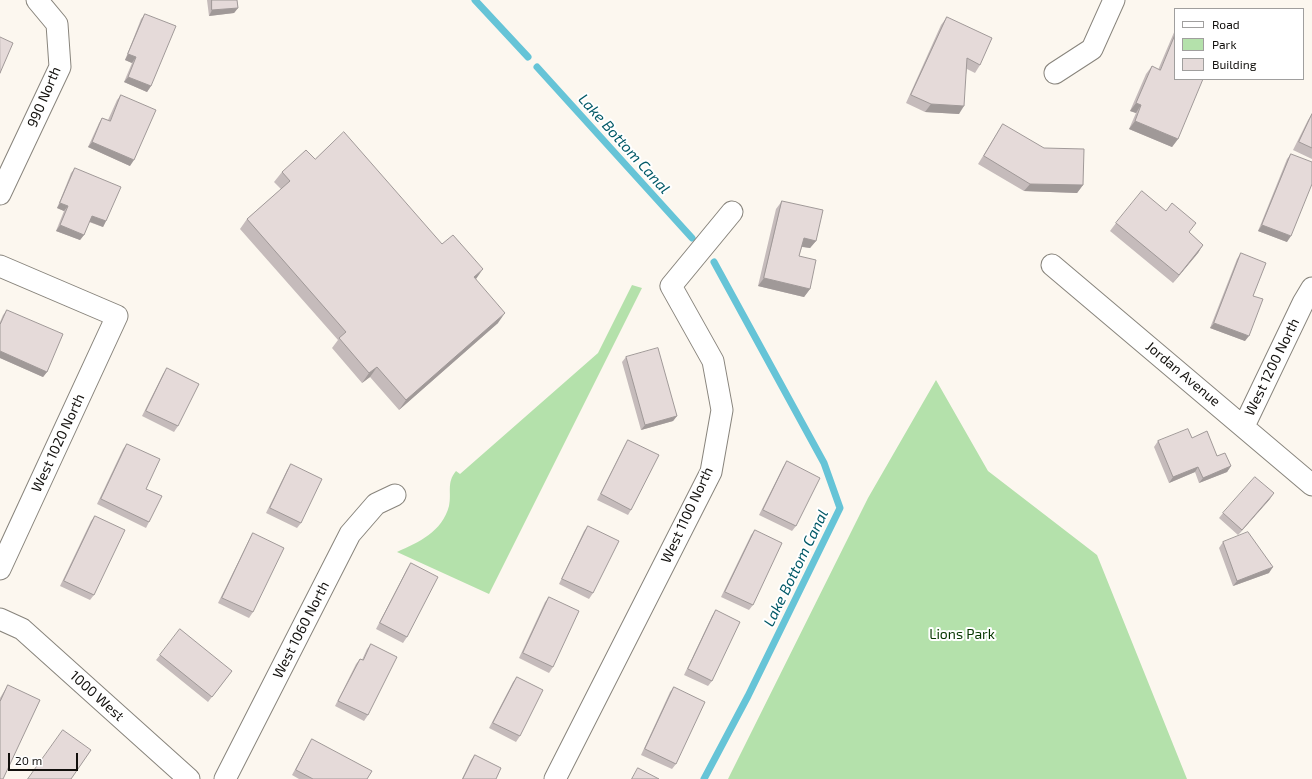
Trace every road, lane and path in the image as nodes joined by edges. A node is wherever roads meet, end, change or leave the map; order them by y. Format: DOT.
graph roads {
  1 [pos="37,0"];
  2 [pos="1114,0"];
  3 [pos="1055,73"];
  4 [pos="0,194"];
  5 [pos="732,212"];
  6 [pos="1052,264"];
  7 [pos="0,266"];
  8 [pos="1312,288"];
  9 [pos="1244,426"];
  10 [pos="1312,485"];
  11 [pos="395,495"];
  12 [pos="0,569"];
  13 [pos="0,619"];
  14 [pos="189,779"];
  15 [pos="224,779"];
  16 [pos="555,779"];
  1 -- 4 [label="street, 990 North"];
  2 -- 3 [label="street"];
  5 -- 16 [label="street, West 1100 North"];
  6 -- 9 [label="street, Jordan Avenue"];
  7 -- 12 [label="street, West 1020 North"];
  8 -- 9 [label="street, West 1200 North"];
  9 -- 10 [label="street, Jordan Avenue"];
  11 -- 15 [label="street, West 1060 North"];
  13 -- 14 [label="street, 1000 West"];
}
